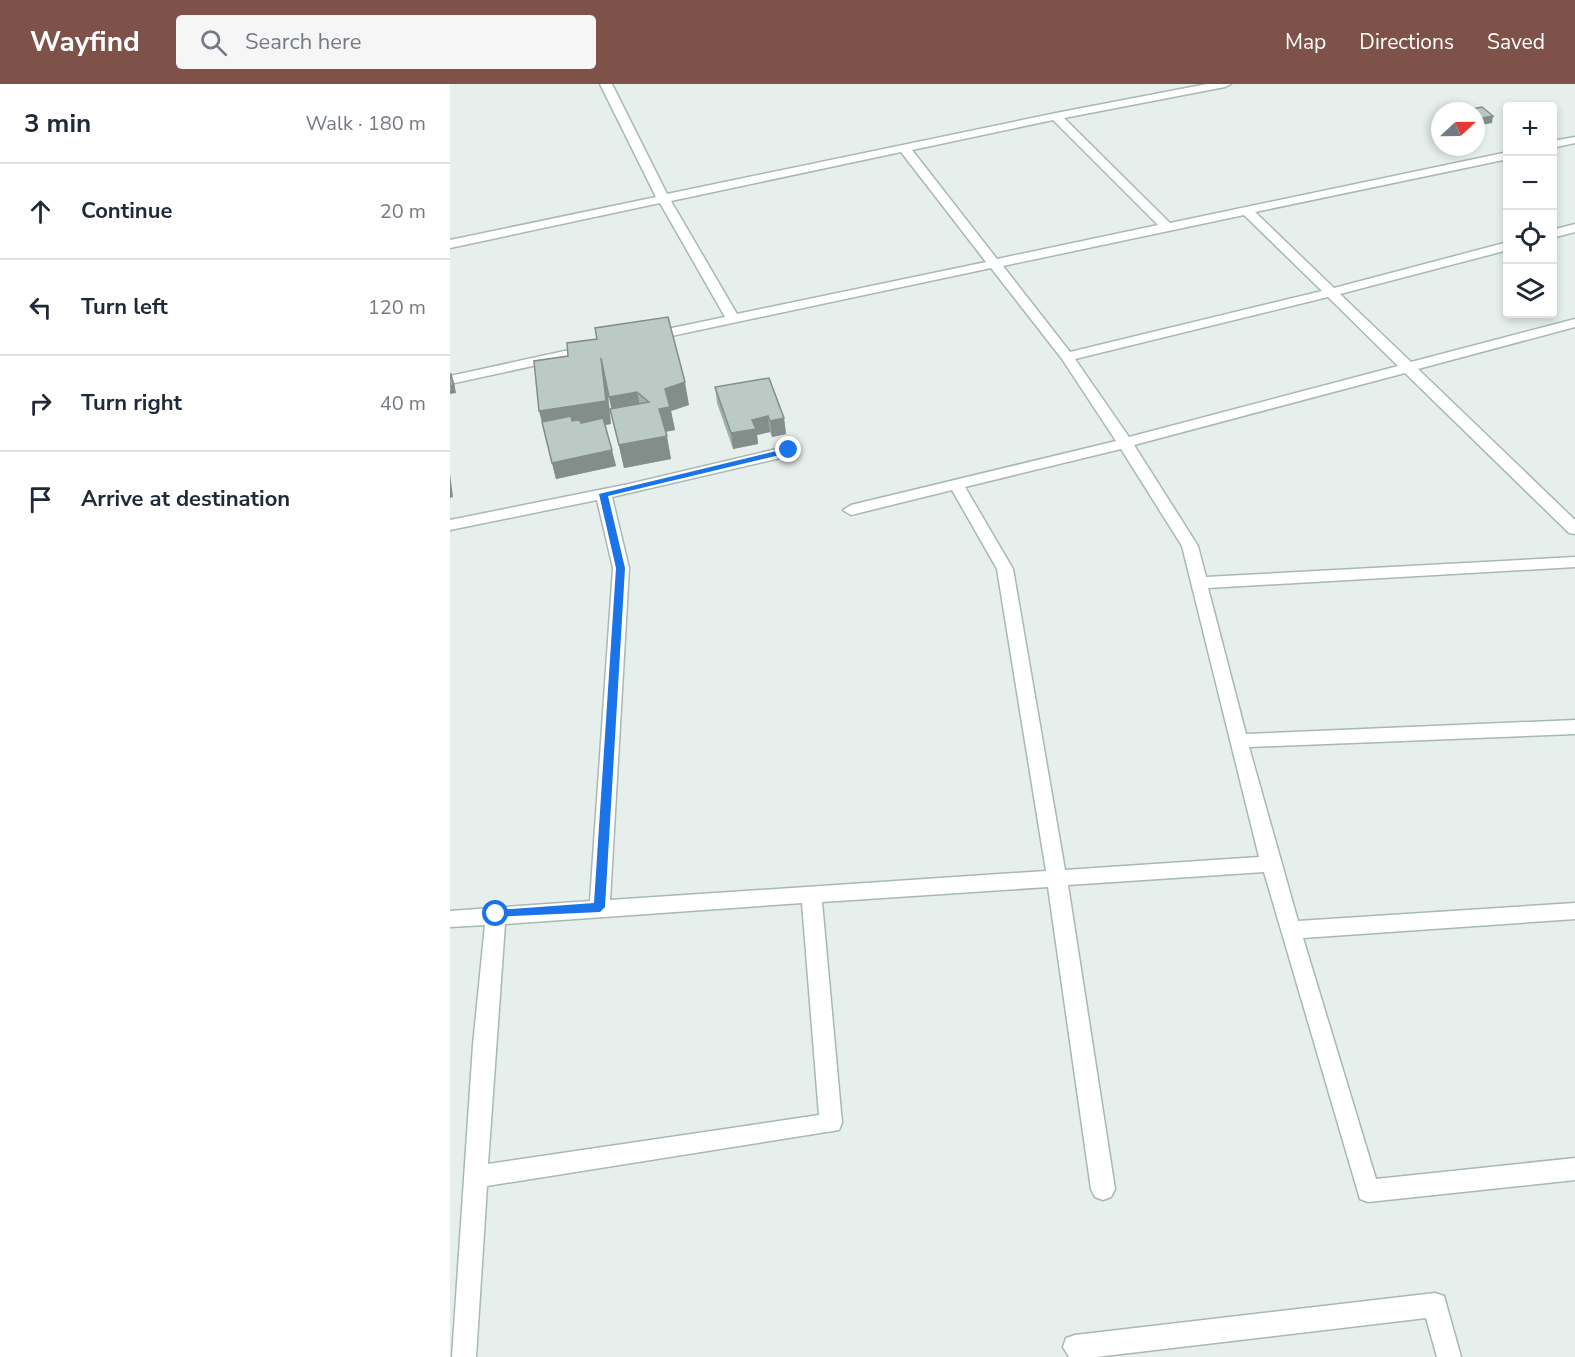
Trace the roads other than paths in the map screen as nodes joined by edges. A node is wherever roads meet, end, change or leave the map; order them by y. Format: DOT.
graph roads {
  1 [pos="606,84"];
  2 [pos="1225,84"];
  3 [pos="1056,116"];
  4 [pos="1575,140"];
  5 [pos="1557,144"];
  6 [pos="904,148"];
  7 [pos="1503,156"];
  8 [pos="663,198"];
  9 [pos="1247,211"];
  10 [pos="1167,227"];
  11 [pos="1575,228"];
  12 [pos="1557,233"];
  13 [pos="450,244"];
  14 [pos="1503,247"];
  15 [pos="996,263"];
  16 [pos="1333,292"];
  17 [pos="733,319"];
  18 [pos="1574,324"];
  19 [pos="631,341"];
  20 [pos="609,346"];
  21 [pos="1067,357"];
  22 [pos="1409,368"];
  23 [pos="450,380"];
  24 [pos="1125,443"];
  25 [pos="789,450"];
  26 [pos="956,484"];
  27 [pos="603,494"];
  28 [pos="851,510"];
  29 [pos="450,525"];
  30 [pos="1575,529"];
  31 [pos="1575,562"];
  32 [pos="1200,583"];
  33 [pos="1575,727"];
  34 [pos="1238,741"];
  35 [pos="1271,864"];
  36 [pos="1057,878"];
  37 [pos="811,894"];
  38 [pos="600,907"];
  39 [pos="1575,911"];
  40 [pos="496,914"];
  41 [pos="450,919"];
  42 [pos="1291,930"];
  43 [pos="1575,1168"];
  44 [pos="475,1176"];
  45 [pos="1103,1189"];
  46 [pos="1075,1347"];
  47 [pos="464,1357"];
  48 [pos="1449,1357"];
  1 -- 8 [label="street"];
  2 -- 3 [label="street"];
  3 -- 6 [label="street"];
  3 -- 10 [label="street"];
  4 -- 5 [label="street"];
  6 -- 8 [label="street"];
  6 -- 15 [label="street"];
  7 -- 9 [label="street"];
  8 -- 13 [label="street"];
  8 -- 17 [label="street"];
  9 -- 10 [label="street"];
  9 -- 16 [label="street"];
  10 -- 15 [label="street"];
  11 -- 12 [label="street"];
  14 -- 16 [label="street"];
  15 -- 17 [label="street"];
  15 -- 21 [label="street"];
  16 -- 21 [label="street"];
  16 -- 22 [label="street"];
  17 -- 19 [label="street"];
  18 -- 22 [label="street"];
  20 -- 23 [label="street"];
  21 -- 24 [label="street"];
  22 -- 24 [label="street"];
  22 -- 30 [label="street"];
  24 -- 26 [label="street"];
  24 -- 32 [label="street"];
  25 -- 27 [label="street"];
  26 -- 28 [label="street"];
  26 -- 36 [label="street"];
  27 -- 29 [label="street"];
  27 -- 38 [label="street"];
  31 -- 32 [label="street"];
  32 -- 34 [label="street"];
  33 -- 34 [label="street"];
  34 -- 35 [label="street"];
  35 -- 36 [label="street"];
  35 -- 42 [label="street"];
  36 -- 37 [label="street"];
  36 -- 45 [label="street"];
  37 -- 38 [label="street"];
  37 -- 44 [label="street"];
  38 -- 40 [label="street"];
  39 -- 42 [label="street"];
  40 -- 41 [label="street"];
  40 -- 44 [label="street"];
  42 -- 43 [label="street"];
  44 -- 47 [label="street"];
  46 -- 48 [label="street"];
}
